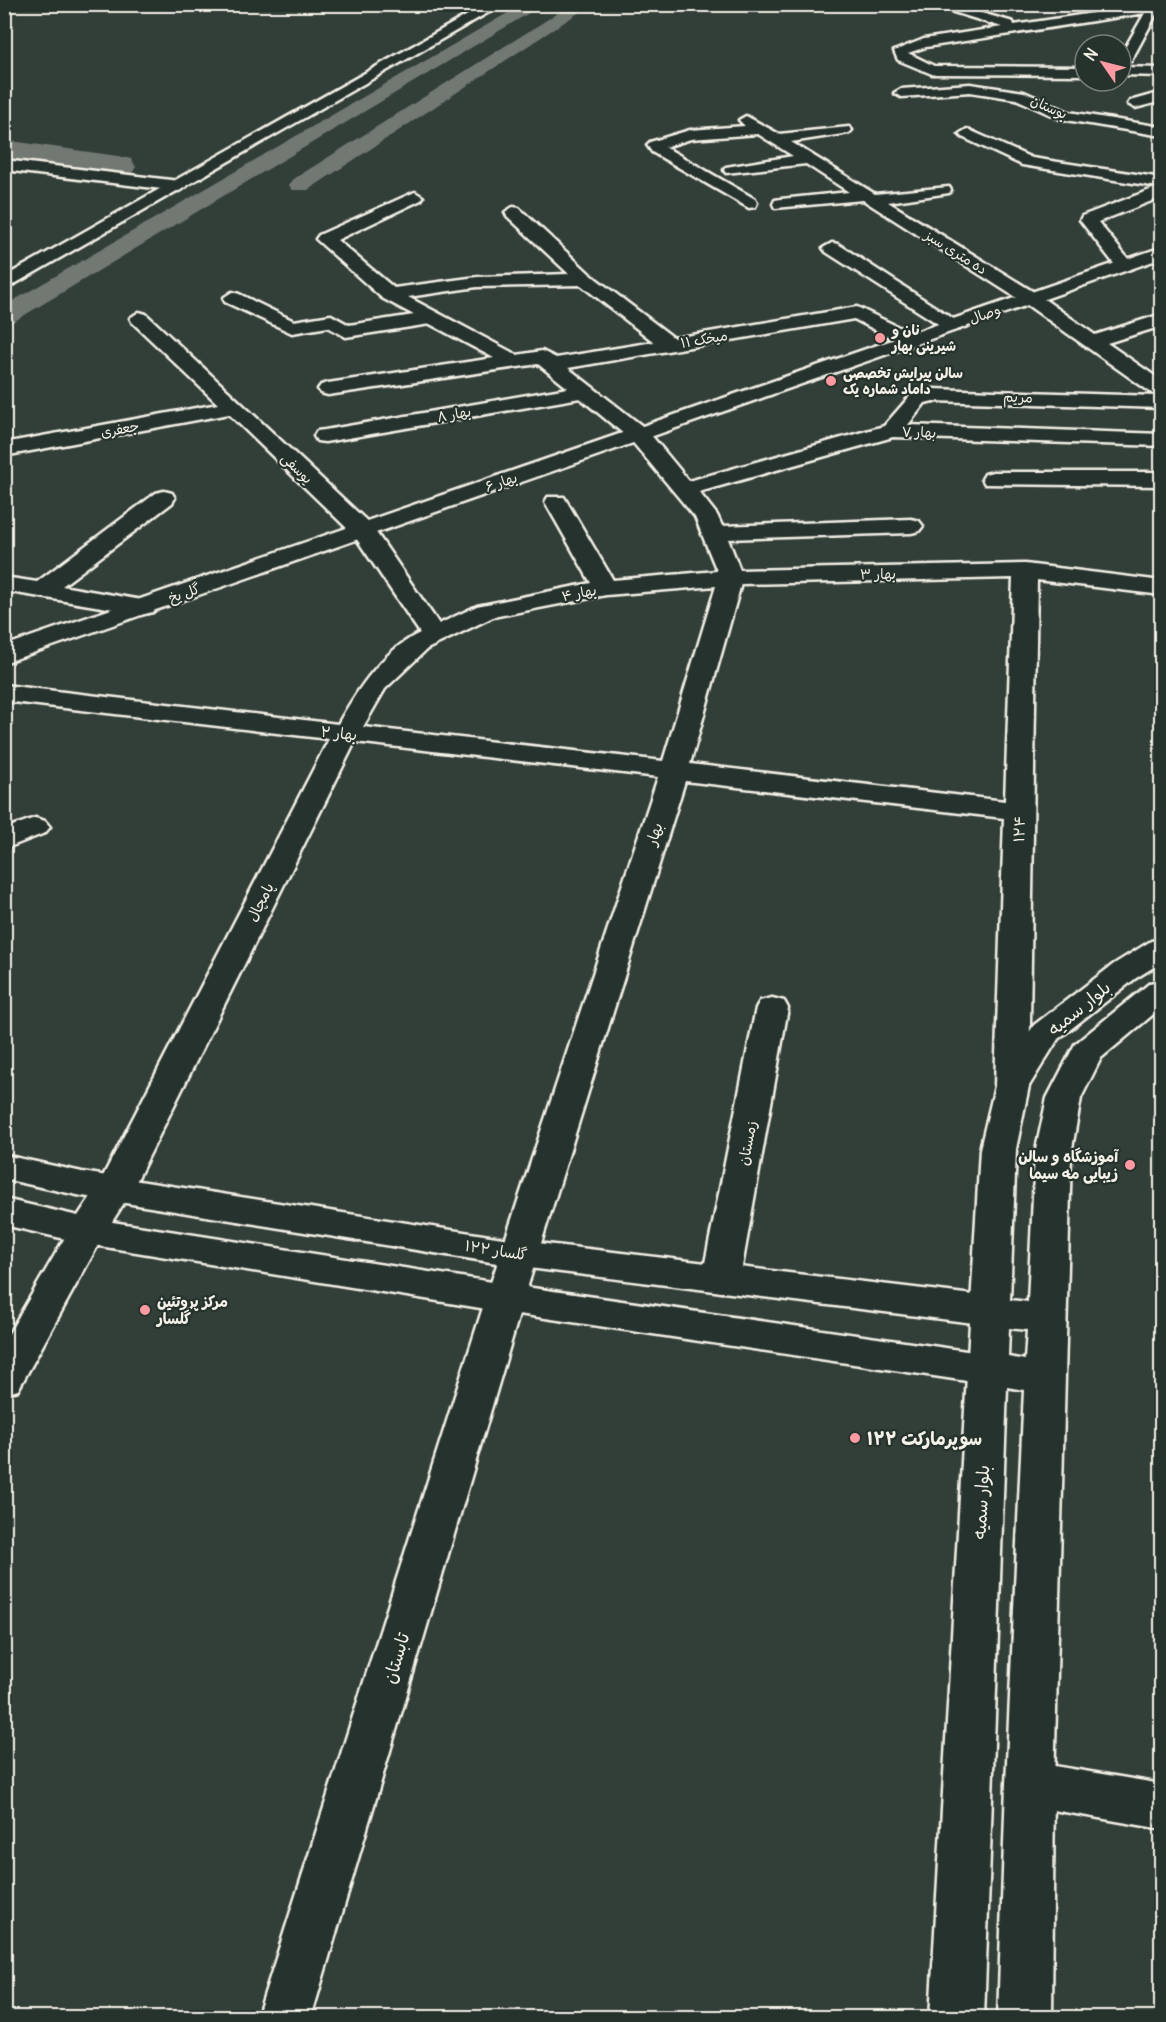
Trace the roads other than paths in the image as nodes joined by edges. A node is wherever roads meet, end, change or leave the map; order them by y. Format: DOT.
graph roads {
  1 [pos="497,4"];
  2 [pos="934,4"];
  3 [pos="1158,8"];
  4 [pos="1049,17"];
  5 [pos="1022,29"];
  6 [pos="1038,40"];
  7 [pos="1133,47"];
  8 [pos="1073,71"];
  9 [pos="1133,71"];
  10 [pos="1161,72"];
  11 [pos="901,93"];
  12 [pos="1161,96"];
  13 [pos="1135,104"];
  14 [pos="844,130"];
  15 [pos="1161,132"];
  16 [pos="967,134"];
  17 [pos="777,139"];
  18 [pos="1161,139"];
  19 [pos="1147,146"];
  20 [pos="809,159"];
  21 [pos="4,165"];
  22 [pos="732,170"];
  23 [pos="1161,183"];
  24 [pos="179,186"];
  25 [pos="943,190"];
  26 [pos="1161,191"];
  27 [pos="415,197"];
  28 [pos="869,197"];
  29 [pos="749,203"];
  30 [pos="781,204"];
  31 [pos="513,212"];
  32 [pos="832,248"];
  33 [pos="1161,252"];
  34 [pos="1124,265"];
  35 [pos="585,279"];
  36 [pos="4,285"];
  37 [pos="389,294"];
  38 [pos="232,297"];
  39 [pos="1030,298"];
  40 [pos="139,318"];
  41 [pos="432,318"];
  42 [pos="1161,320"];
  43 [pos="953,325"];
  44 [pos="910,340"];
  45 [pos="1092,342"];
  46 [pos="671,345"];
  47 [pos="514,361"];
  48 [pos="547,361"];
  49 [pos="328,389"];
  50 [pos="584,391"];
  51 [pos="1161,391"];
  52 [pos="1161,402"];
  53 [pos="235,407"];
  54 [pos="892,431"];
  55 [pos="638,435"];
  56 [pos="325,436"];
  57 [pos="1161,440"];
  58 [pos="4,450"];
  59 [pos="993,479"];
  60 [pos="1161,479"];
  61 [pos="684,489"];
  62 [pos="164,498"];
  63 [pos="556,502"];
  64 [pos="911,526"];
  65 [pos="363,530"];
  66 [pos="713,533"];
  67 [pos="1025,571"];
  68 [pos="731,577"];
  69 [pos="4,584"];
  70 [pos="606,588"];
  71 [pos="1161,588"];
  72 [pos="42,590"];
  73 [pos="144,607"];
  74 [pos="434,636"];
  75 [pos="4,655"];
  76 [pos="4,693"];
  77 [pos="345,734"];
  78 [pos="674,772"];
  79 [pos="1019,811"];
  80 [pos="35,827"];
  81 [pos="4,840"];
  82 [pos="1161,948"];
  83 [pos="1161,990"];
  84 [pos="772,1008"];
  85 [pos="1012,1086"];
  86 [pos="4,1167"];
  87 [pos="114,1190"];
  88 [pos="4,1212"];
  89 [pos="87,1231"];
  90 [pos="520,1254"];
  91 [pos="721,1278"];
  92 [pos="506,1298"];
  93 [pos="990,1311"];
  94 [pos="1047,1319"];
  95 [pos="987,1369"];
  96 [pos="1045,1378"];
  97 [pos="4,1379"];
  98 [pos="1030,1784"];
  99 [pos="1161,1807"];
  100 [pos="284,2018"];
  101 [pos="957,2018"];
  102 [pos="1025,2018"];
  1 -- 24 [label="street"];
  2 -- 5 [label="street"];
  3 -- 4 [label="street"];
  3 -- 7 [label="street"];
  4 -- 5 [label="street"];
  4 -- 6 [label="street"];
  5 -- 8 [label="street"];
  9 -- 10 [label="street"];
  11 -- 15 [label="street, بوستان"];
  12 -- 13 [label="street"];
  14 -- 17 [label="street"];
  16 -- 23 [label="street"];
  17 -- 20 [label="street, ده متری سبز"];
  17 -- 29 [label="street, ده متری سبز"];
  18 -- 19 [label="street"];
  20 -- 22 [label="street"];
  20 -- 28 [label="street, ده متری سبز"];
  21 -- 24 [label="street"];
  24 -- 36 [label="street"];
  25 -- 28 [label="street"];
  26 -- 34 [label="street"];
  27 -- 37 [label="street"];
  28 -- 30 [label="street"];
  28 -- 39 [label="street, ده متری سبز"];
  31 -- 35 [label="street"];
  32 -- 43 [label="street"];
  33 -- 34 [label="street, وصال"];
  34 -- 39 [label="street, وصال"];
  35 -- 37 [label="street"];
  35 -- 46 [label="street"];
  37 -- 41 [label="street"];
  38 -- 41 [label="street"];
  39 -- 43 [label="street, وصال"];
  39 -- 45 [label="street, ده متری سبز"];
  40 -- 53 [label="street, یوسفی"];
  41 -- 47 [label="street"];
  42 -- 45 [label="street"];
  43 -- 44 [label="street, وصال"];
  44 -- 46 [label="street, میخک ۱۱"];
  44 -- 55 [label="street, وصال"];
  45 -- 51 [label="street, ده متری سبز"];
  46 -- 48 [label="street, میخک ۱۱"];
  47 -- 48 [label="street, میخک ۱۱"];
  47 -- 49 [label="street, میخک ۱۱"];
  48 -- 50 [label="street"];
  50 -- 55 [label="street"];
  50 -- 56 [label="street, بهار ۸"];
  52 -- 54 [label="street, مریم"];
  53 -- 58 [label="street, جعفری"];
  53 -- 65 [label="street, یوسفی"];
  54 -- 57 [label="street, بهار ۷"];
  54 -- 61 [label="street, بهار ۷"];
  55 -- 61 [label="street"];
  55 -- 65 [label="street, بهار ۶"];
  59 -- 60 [label="street"];
  61 -- 66 [label="street"];
  62 -- 72 [label="street"];
  63 -- 70 [label="street"];
  64 -- 66 [label="street"];
  65 -- 73 [label="street, گل یخ"];
  65 -- 74 [label="street, یوسفی"];
  66 -- 68 [label="street"];
  67 -- 68 [label="street, بهار ۳"];
  67 -- 71 [label="street, بهار ۳"];
  67 -- 79 [label="street, ۱۲۴"];
  68 -- 70 [label="street, بهار ۴"];
  68 -- 78 [label="street, بهار"];
  69 -- 72 [label="street"];
  70 -- 74 [label="street, بهار ۴"];
  72 -- 73 [label="street"];
  73 -- 75 [label="street, گل یخ"];
  74 -- 77 [label="street, پامچال"];
  76 -- 77 [label="street, بهار ۲"];
  77 -- 78 [label="street, بهار ۲"];
  77 -- 87 [label="street, پامچال"];
  78 -- 79 [label="street, بهار ۲"];
  78 -- 90 [label="street, بهار"];
  79 -- 85 [label="street, ۱۲۴"];
  80 -- 81 [label="street"];
  82 -- 85 [label="street, بلوار سمیه"];
  83 -- 94 [label="street"];
  84 -- 91 [label="street, زمستان"];
  85 -- 93 [label="street, بلوار سمیه"];
  86 -- 87 [label="street, گلسار ۱۲۲"];
  87 -- 89 [label="street, پامچال"];
  87 -- 90 [label="street, گلسار ۱۲۲"];
  88 -- 89 [label="street"];
  89 -- 92 [label="street"];
  89 -- 97 [label="street, پامچال"];
  90 -- 91 [label="street, گلسار ۱۲۲"];
  90 -- 92 [label="street, بهار"];
  91 -- 93 [label="street, گلسار ۱۲۲"];
  92 -- 95 [label="street"];
  92 -- 100 [label="street, تابستان"];
  93 -- 94 [label="street, گلسار ۱۲۲"];
  93 -- 95 [label="street, بلوار سمیه"];
  94 -- 96 [label="street"];
  95 -- 96 [label="street"];
  95 -- 101 [label="street, بلوار سمیه"];
  96 -- 98 [label="street"];
  98 -- 99 [label="street"];
  98 -- 102 [label="street"];
}
